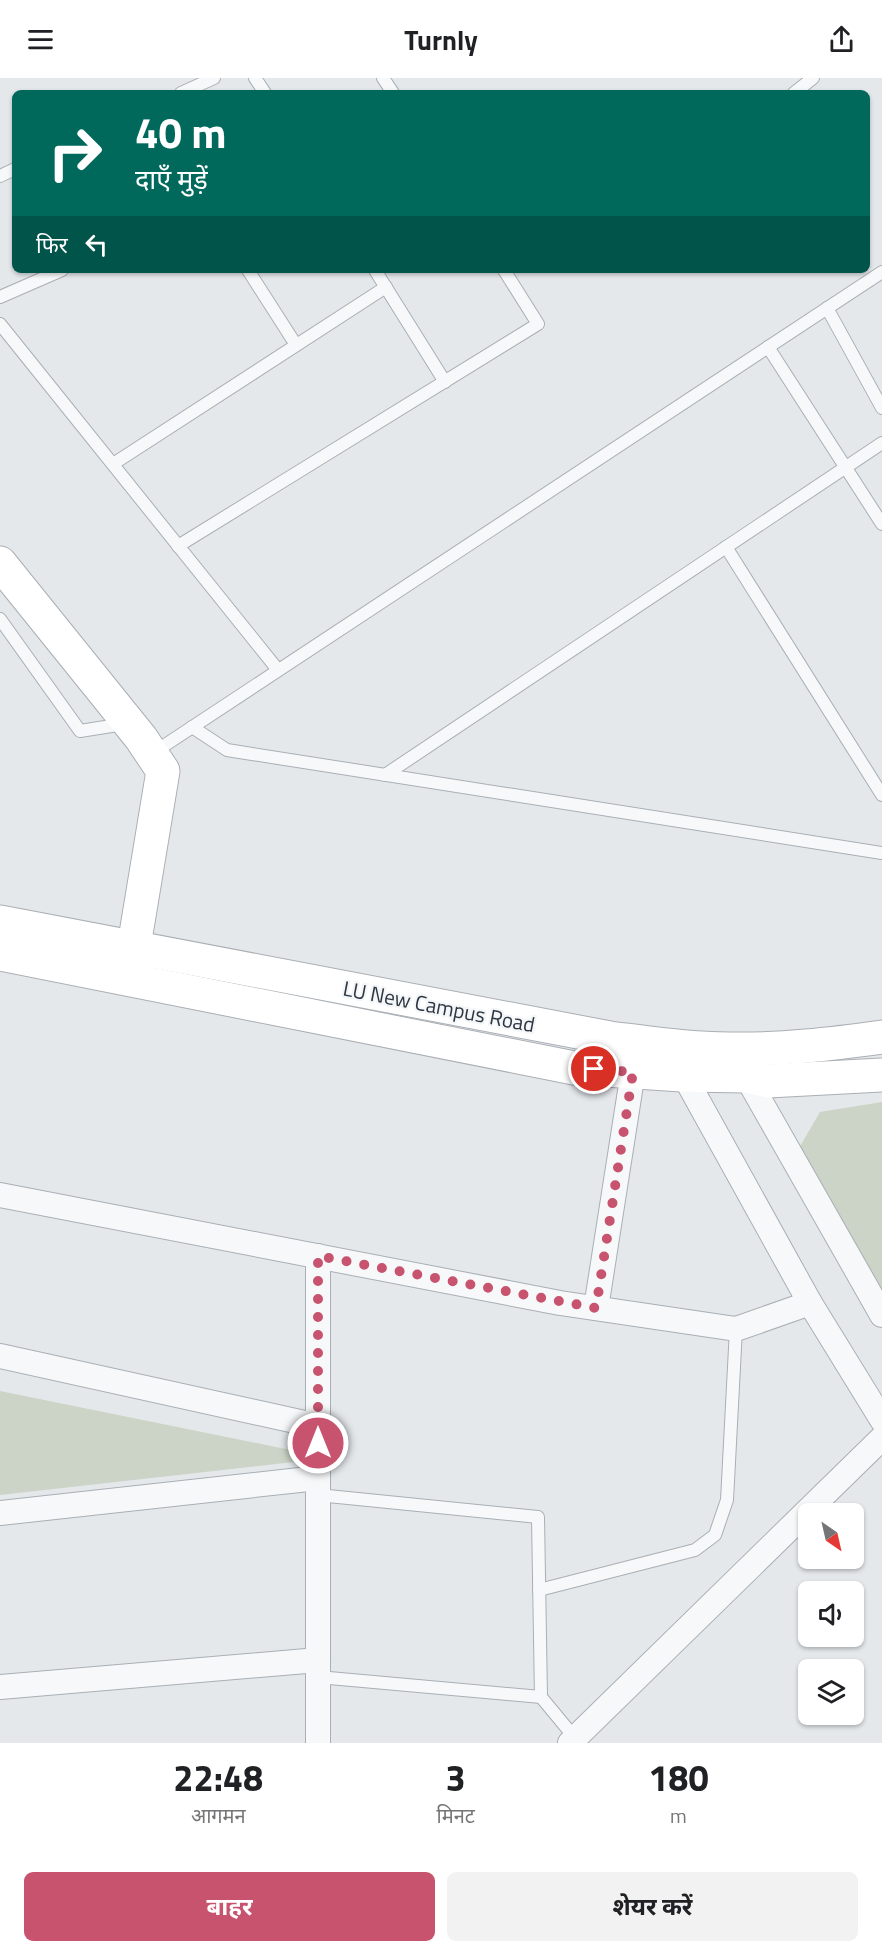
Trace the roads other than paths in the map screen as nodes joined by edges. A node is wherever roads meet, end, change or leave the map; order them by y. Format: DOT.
graph roads {
  1 [pos="214,78"];
  2 [pos="813,78"];
  3 [pos="188,90"];
  4 [pos="798,90"];
  5 [pos="882,272"];
  6 [pos="55,273"];
  7 [pos="250,273"];
  8 [pos="377,273"];
  9 [pos="506,273"];
  10 [pos="386,287"];
  11 [pos="0,297"];
  12 [pos="827,308"];
  13 [pos="0,324"];
  14 [pos="296,345"];
  15 [pos="768,347"];
  16 [pos="445,382"];
  17 [pos="882,408"];
  18 [pos="882,443"];
  19 [pos="113,464"];
  20 [pos="845,467"];
  21 [pos="882,524"];
  22 [pos="178,546"];
  23 [pos="726,547"];
  24 [pos="0,563"];
  25 [pos="0,619"];
  26 [pos="278,670"];
  27 [pos="129,723"];
  28 [pos="192,727"];
  29 [pos="152,754"];
  30 [pos="385,775"];
  31 [pos="882,795"];
  32 [pos="882,853"];
  33 [pos="0,922"];
  34 [pos="0,954"];
  35 [pos="131,963"];
  36 [pos="882,1037"];
  37 [pos="668,1045"];
  38 [pos="739,1063"];
  39 [pos="633,1072"];
  40 [pos="682,1075"];
  41 [pos="882,1075"];
  42 [pos="0,1195"];
  43 [pos="318,1256"];
  44 [pos="810,1303"];
  45 [pos="596,1308"];
  46 [pos="882,1315"];
  47 [pos="736,1329"];
  48 [pos="0,1356"];
  49 [pos="882,1420"];
  50 [pos="318,1426"];
  51 [pos="882,1438"];
  52 [pos="318,1487"];
  53 [pos="0,1513"];
  54 [pos="539,1590"];
  55 [pos="318,1668"];
  56 [pos="0,1687"];
  57 [pos="541,1697"];
  58 [pos="572,1741"];
  59 [pos="318,1743"];
  1 -- 3 [label="lane"];
  2 -- 4 [label="lane"];
  5 -- 12 [label="lane"];
  6 -- 11 [label="lane"];
  7 -- 14 [label="lane"];
  8 -- 10 [label="lane"];
  9 -- 16 [label="lane"];
  10 -- 14 [label="lane"];
  10 -- 16 [label="lane"];
  12 -- 15 [label="lane"];
  12 -- 17 [label="lane"];
  13 -- 19 [label="lane"];
  14 -- 19 [label="lane"];
  15 -- 20 [label="lane"];
  15 -- 26 [label="lane"];
  16 -- 22 [label="lane"];
  18 -- 20 [label="lane"];
  19 -- 22 [label="lane"];
  20 -- 21 [label="lane"];
  20 -- 23 [label="lane"];
  22 -- 26 [label="lane"];
  23 -- 30 [label="lane"];
  23 -- 31 [label="lane"];
  24 -- 27 [label="street"];
  25 -- 27 [label="lane"];
  26 -- 28 [label="lane"];
  27 -- 29 [label="street"];
  28 -- 29 [label="lane"];
  28 -- 30 [label="lane"];
  29 -- 35 [label="street"];
  30 -- 32 [label="lane"];
  33 -- 35 [label="street, LU New Campus Road"];
  34 -- 35 [label="street, LU New Campus Road"];
  35 -- 37 [label="street, LU New Campus Road"];
  35 -- 39 [label="street, LU New Campus Road"];
  36 -- 38 [label="street, LU New Campus Road"];
  37 -- 38 [label="street, LU New Campus Road"];
  37 -- 40 [label="street"];
  38 -- 40 [label="street, LU New Campus Road"];
  38 -- 41 [label="street, LU New Campus Road"];
  38 -- 46 [label="street"];
  39 -- 40 [label="street, LU New Campus Road"];
  39 -- 45 [label="street"];
  40 -- 44 [label="street"];
  42 -- 43 [label="street"];
  43 -- 45 [label="street"];
  43 -- 50 [label="street"];
  44 -- 47 [label="street"];
  44 -- 49 [label="street"];
  45 -- 47 [label="street"];
  47 -- 54 [label="lane"];
  48 -- 50 [label="street"];
  50 -- 52 [label="street"];
  51 -- 58 [label="street"];
  52 -- 53 [label="street"];
  52 -- 54 [label="lane"];
  52 -- 55 [label="street"];
  54 -- 57 [label="lane"];
  55 -- 56 [label="street"];
  55 -- 57 [label="lane"];
  55 -- 59 [label="street"];
  57 -- 58 [label="lane"];
}
